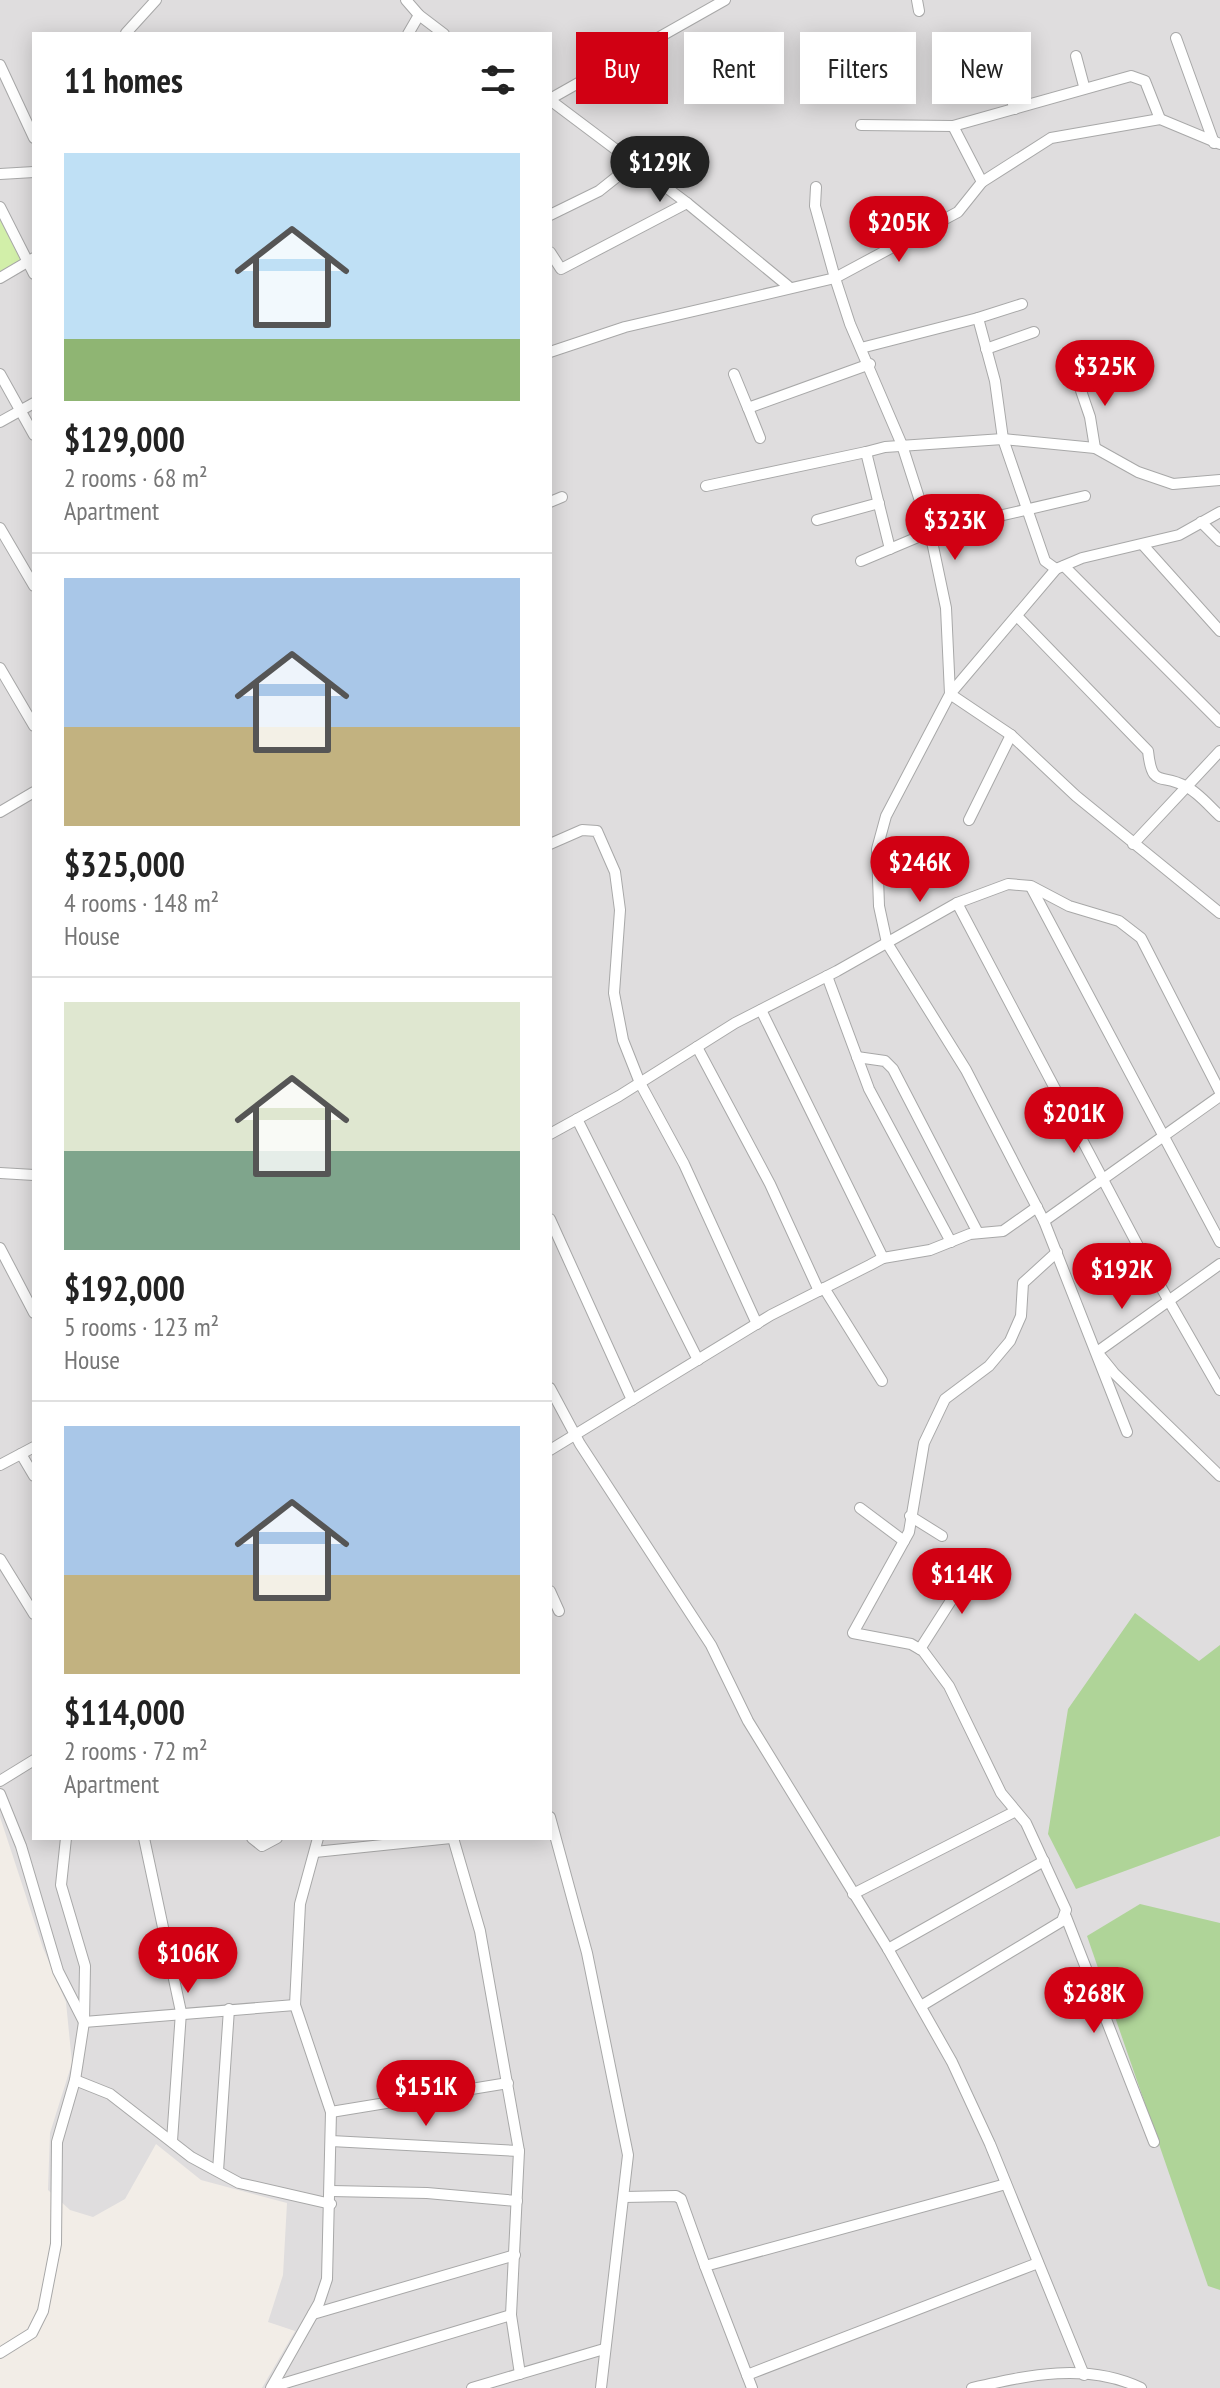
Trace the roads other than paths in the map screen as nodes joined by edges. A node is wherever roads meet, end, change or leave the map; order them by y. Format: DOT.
graph roads {
  1 [pos="156,0"];
  2 [pos="406,0"];
  3 [pos="725,0"];
  4 [pos="419,15"];
  5 [pos="127,32"];
  6 [pos="409,32"];
  7 [pos="441,32"];
  8 [pos="1176,38"];
  9 [pos="1076,56"];
  10 [pos="0,65"];
  11 [pos="1084,86"];
  12 [pos="552,99"];
  13 [pos="552,102"];
  14 [pos="1013,104"];
  15 [pos="1015,109"];
  16 [pos="1160,119"];
  17 [pos="861,125"];
  18 [pos="953,126"];
  19 [pos="32,134"];
  20 [pos="1217,144"];
  21 [pos="633,164"];
  22 [pos="32,172"];
  23 [pos="0,174"];
  24 [pos="982,182"];
  25 [pos="816,187"];
  26 [pos="687,203"];
  27 [pos="0,207"];
  28 [pos="552,214"];
  29 [pos="552,255"];
  30 [pos="31,260"];
  31 [pos="0,278"];
  32 [pos="835,278"];
  33 [pos="788,286"];
  34 [pos="1022,304"];
  35 [pos="978,318"];
  36 [pos="1034,332"];
  37 [pos="861,348"];
  38 [pos="986,349"];
  39 [pos="552,351"];
  40 [pos="870,364"];
  41 [pos="0,374"];
  42 [pos="734,374"];
  43 [pos="1076,376"];
  44 [pos="32,404"];
  45 [pos="748,408"];
  46 [pos="20,411"];
  47 [pos="0,422"];
  48 [pos="32,432"];
  49 [pos="760,438"];
  50 [pos="1003,439"];
  51 [pos="902,445"];
  52 [pos="1095,448"];
  53 [pos="866,452"];
  54 [pos="1220,480"];
  55 [pos="706,486"];
  56 [pos="1085,496"];
  57 [pos="562,497"];
  58 [pos="552,501"];
  59 [pos="879,503"];
  60 [pos="1029,511"];
  61 [pos="1220,512"];
  62 [pos="817,520"];
  63 [pos="1201,522"];
  64 [pos="0,528"];
  65 [pos="930,532"];
  66 [pos="1220,541"];
  67 [pos="1143,545"];
  68 [pos="890,549"];
  69 [pos="861,561"];
  70 [pos="1060,567"];
  71 [pos="32,583"];
  72 [pos="1017,616"];
  73 [pos="1220,631"];
  74 [pos="0,668"];
  75 [pos="950,694"];
  76 [pos="1220,722"];
  77 [pos="32,723"];
  78 [pos="1011,735"];
  79 [pos="1220,751"];
  80 [pos="1185,785"];
  81 [pos="32,793"];
  82 [pos="1,810"];
  83 [pos="1220,816"];
  84 [pos="969,820"];
  85 [pos="552,843"];
  86 [pos="1133,844"];
  87 [pos="1031,886"];
  88 [pos="957,903"];
  89 [pos="1220,913"];
  90 [pos="887,943"];
  91 [pos="827,976"];
  92 [pos="761,1010"];
  93 [pos="697,1047"];
  94 [pos="857,1057"];
  95 [pos="640,1083"];
  96 [pos="1220,1094"];
  97 [pos="577,1119"];
  98 [pos="552,1133"];
  99 [pos="1164,1137"];
  100 [pos="0,1173"];
  101 [pos="32,1175"];
  102 [pos="1103,1179"];
  103 [pos="1037,1207"];
  104 [pos="1044,1221"];
  105 [pos="552,1223"];
  106 [pos="978,1233"];
  107 [pos="951,1242"];
  108 [pos="1220,1242"];
  109 [pos="0,1248"];
  110 [pos="1057,1252"];
  111 [pos="883,1258"];
  112 [pos="1220,1264"];
  113 [pos="822,1290"];
  114 [pos="1170,1300"];
  115 [pos="32,1309"];
  116 [pos="757,1324"];
  117 [pos="1097,1352"];
  118 [pos="698,1360"];
  119 [pos="882,1381"];
  120 [pos="1220,1390"];
  121 [pos="552,1392"];
  122 [pos="632,1400"];
  123 [pos="1127,1432"];
  124 [pos="574,1433"];
  125 [pos="32,1448"];
  126 [pos="552,1449"];
  127 [pos="21,1454"];
  128 [pos="0,1465"];
  129 [pos="32,1473"];
  130 [pos="1220,1476"];
  131 [pos="860,1508"];
  132 [pos="910,1516"];
  133 [pos="942,1536"];
  134 [pos="904,1541"];
  135 [pos="0,1559"];
  136 [pos="975,1563"];
  137 [pos="552,1595"];
  138 [pos="32,1611"];
  139 [pos="559,1611"];
  140 [pos="920,1649"];
  141 [pos="32,1761"];
  142 [pos="0,1781"];
  143 [pos="0,1794"];
  144 [pos="1014,1812"];
  145 [pos="552,1825"];
  146 [pos="66,1840"];
  147 [pos="144,1840"];
  148 [pos="254,1840"];
  149 [pos="273,1840"];
  150 [pos="384,1840"];
  151 [pos="453,1840"];
  152 [pos="317,1842"];
  153 [pos="1044,1861"];
  154 [pos="853,1894"];
  155 [pos="1066,1917"];
  156 [pos="888,1949"];
  157 [pos="295,2005"];
  158 [pos="921,2006"];
  159 [pos="229,2009"];
  160 [pos="181,2012"];
  161 [pos="84,2022"];
  162 [pos="75,2080"];
  163 [pos="508,2083"];
  164 [pos="331,2112"];
  165 [pos="172,2141"];
  166 [pos="331,2141"];
  167 [pos="1154,2142"];
  168 [pos="519,2151"];
  169 [pos="218,2171"];
  170 [pos="1006,2184"];
  171 [pos="331,2191"];
  172 [pos="624,2197"];
  173 [pos="517,2201"];
  174 [pos="331,2204"];
  175 [pos="515,2255"];
  176 [pos="1038,2263"];
  177 [pos="705,2266"];
  178 [pos="313,2314"];
  179 [pos="511,2315"];
  180 [pos="604,2349"];
  181 [pos="0,2353"];
  182 [pos="520,2374"];
  183 [pos="747,2375"];
  184 [pos="1084,2375"];
  185 [pos="1121,2384"];
  186 [pos="272,2387"];
  187 [pos="978,2387"];
  188 [pos="472,2388"];
  189 [pos="601,2388"];
  190 [pos="752,2388"];
  191 [pos="1141,2388"];
  1 -- 5 [label="street"];
  2 -- 4 [label="street"];
  3 -- 12 [label="street"];
  4 -- 6 [label="street"];
  4 -- 7 [label="street"];
  8 -- 20 [label="street"];
  9 -- 11 [label="street"];
  10 -- 19 [label="street"];
  11 -- 15 [label="street"];
  11 -- 16 [label="street"];
  13 -- 21 [label="street"];
  14 -- 15 [label="street"];
  15 -- 18 [label="street"];
  16 -- 20 [label="street"];
  16 -- 24 [label="street"];
  17 -- 18 [label="street"];
  18 -- 24 [label="street"];
  21 -- 26 [label="street"];
  21 -- 28 [label="street"];
  22 -- 23 [label="street"];
  24 -- 32 [label="street"];
  25 -- 32 [label="street"];
  26 -- 29 [label="street"];
  26 -- 33 [label="street"];
  27 -- 30 [label="street"];
  30 -- 31 [label="street"];
  32 -- 33 [label="street"];
  32 -- 37 [label="street"];
  33 -- 39 [label="street"];
  34 -- 35 [label="street"];
  35 -- 37 [label="street"];
  35 -- 38 [label="street"];
  36 -- 38 [label="street"];
  37 -- 40 [label="street"];
  38 -- 50 [label="street"];
  40 -- 45 [label="street"];
  40 -- 51 [label="street"];
  41 -- 46 [label="street"];
  42 -- 45 [label="street"];
  43 -- 52 [label="street"];
  44 -- 46 [label="street"];
  45 -- 49 [label="street"];
  46 -- 47 [label="street"];
  46 -- 48 [label="street"];
  50 -- 51 [label="street"];
  50 -- 52 [label="street"];
  50 -- 60 [label="street"];
  51 -- 53 [label="street"];
  51 -- 65 [label="street"];
  52 -- 54 [label="street"];
  53 -- 55 [label="street"];
  53 -- 59 [label="street"];
  56 -- 60 [label="street"];
  57 -- 58 [label="street"];
  59 -- 62 [label="street"];
  59 -- 68 [label="street"];
  60 -- 65 [label="street"];
  60 -- 70 [label="street"];
  61 -- 63 [label="street"];
  63 -- 66 [label="street"];
  63 -- 67 [label="street"];
  64 -- 71 [label="street"];
  65 -- 68 [label="street"];
  65 -- 75 [label="street"];
  67 -- 70 [label="street"];
  67 -- 73 [label="street"];
  68 -- 69 [label="street"];
  70 -- 72 [label="street"];
  70 -- 76 [label="street"];
  72 -- 75 [label="street"];
  72 -- 80 [label="street"];
  74 -- 77 [label="street"];
  75 -- 78 [label="street"];
  75 -- 90 [label="street"];
  78 -- 84 [label="street"];
  78 -- 86 [label="street"];
  79 -- 80 [label="street"];
  80 -- 83 [label="street"];
  80 -- 86 [label="street"];
  81 -- 82 [label="street"];
  85 -- 95 [label="street"];
  86 -- 89 [label="street"];
  87 -- 88 [label="street"];
  87 -- 96 [label="street"];
  87 -- 99 [label="street"];
  88 -- 90 [label="street"];
  88 -- 102 [label="street"];
  90 -- 91 [label="street"];
  90 -- 103 [label="street"];
  91 -- 92 [label="street"];
  91 -- 94 [label="street"];
  92 -- 93 [label="street"];
  92 -- 111 [label="street"];
  93 -- 95 [label="street"];
  93 -- 113 [label="street"];
  94 -- 106 [label="street"];
  94 -- 107 [label="street"];
  95 -- 97 [label="street"];
  95 -- 116 [label="street"];
  96 -- 99 [label="street"];
  97 -- 98 [label="street"];
  97 -- 118 [label="street"];
  99 -- 102 [label="street"];
  99 -- 108 [label="street"];
  100 -- 101 [label="street"];
  102 -- 104 [label="street"];
  102 -- 114 [label="street"];
  103 -- 104 [label="street"];
  103 -- 106 [label="street"];
  104 -- 110 [label="street"];
  105 -- 122 [label="street"];
  106 -- 107 [label="street"];
  107 -- 111 [label="street"];
  109 -- 115 [label="street"];
  110 -- 117 [label="street"];
  110 -- 132 [label="street"];
  111 -- 113 [label="street"];
  112 -- 114 [label="street"];
  113 -- 116 [label="street"];
  113 -- 119 [label="street"];
  114 -- 117 [label="street"];
  114 -- 120 [label="street"];
  116 -- 118 [label="street"];
  117 -- 123 [label="street"];
  117 -- 130 [label="street"];
  118 -- 122 [label="street"];
  121 -- 124 [label="street"];
  122 -- 124 [label="street"];
  124 -- 126 [label="street"];
  124 -- 154 [label="street"];
  125 -- 127 [label="street"];
  127 -- 128 [label="street"];
  127 -- 129 [label="street"];
  131 -- 134 [label="street"];
  132 -- 133 [label="street"];
  132 -- 134 [label="street"];
  134 -- 140 [label="street"];
  135 -- 138 [label="street"];
  136 -- 140 [label="street"];
  137 -- 139 [label="street"];
  140 -- 144 [label="street"];
  141 -- 142 [label="street"];
  143 -- 161 [label="street"];
  144 -- 153 [label="street"];
  144 -- 154 [label="street"];
  145 -- 172 [label="street"];
  146 -- 161 [label="street"];
  147 -- 160 [label="street"];
  148 -- 149 [label="street"];
  150 -- 152 [label="street"];
  151 -- 163 [label="street"];
  152 -- 157 [label="street"];
  153 -- 155 [label="street"];
  153 -- 156 [label="street"];
  154 -- 156 [label="street"];
  155 -- 158 [label="street"];
  155 -- 167 [label="street"];
  156 -- 158 [label="street"];
  157 -- 159 [label="street"];
  157 -- 164 [label="street"];
  158 -- 170 [label="street"];
  159 -- 160 [label="street"];
  159 -- 169 [label="street"];
  160 -- 161 [label="street"];
  160 -- 165 [label="street"];
  161 -- 162 [label="street"];
  162 -- 165 [label="street"];
  162 -- 181 [label="street"];
  163 -- 164 [label="street"];
  163 -- 168 [label="street"];
  164 -- 166 [label="street"];
  165 -- 169 [label="street"];
  166 -- 168 [label="street"];
  166 -- 171 [label="street"];
  168 -- 173 [label="street"];
  169 -- 174 [label="street"];
  170 -- 176 [label="street"];
  170 -- 177 [label="street"];
  171 -- 173 [label="street"];
  171 -- 174 [label="street"];
  172 -- 177 [label="street"];
  172 -- 180 [label="street"];
  173 -- 175 [label="street"];
  174 -- 178 [label="street"];
  175 -- 178 [label="street"];
  175 -- 179 [label="street"];
  176 -- 183 [label="street"];
  176 -- 184 [label="street"];
  177 -- 183 [label="street"];
  178 -- 186 [label="street"];
  179 -- 182 [label="street"];
  179 -- 186 [label="street"];
  180 -- 182 [label="street"];
  180 -- 189 [label="street"];
  182 -- 188 [label="street"];
  183 -- 190 [label="street"];
  184 -- 185 [label="street"];
  184 -- 187 [label="street"];
  185 -- 191 [label="street"];
}
